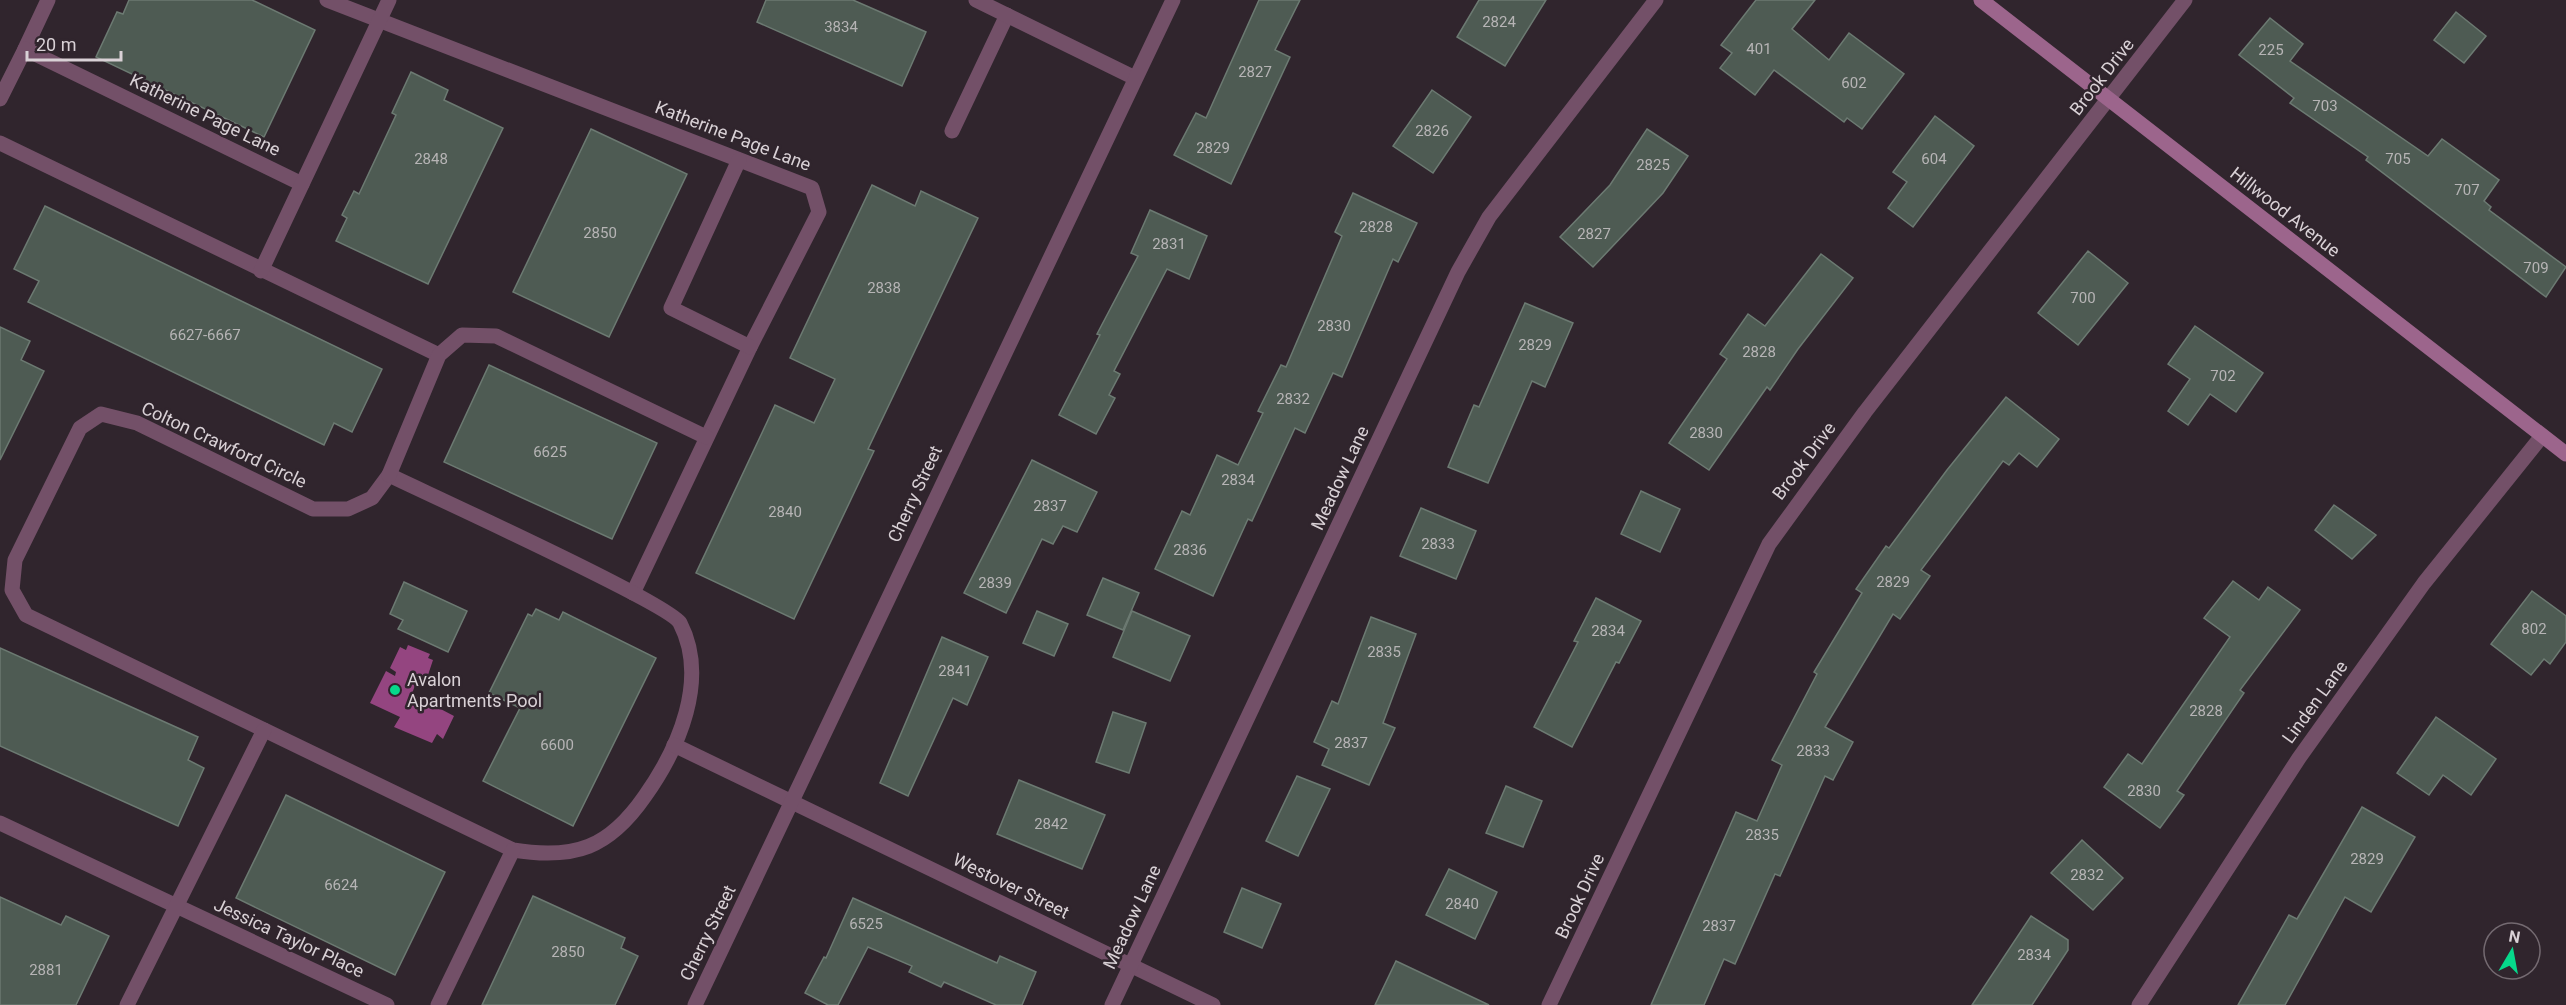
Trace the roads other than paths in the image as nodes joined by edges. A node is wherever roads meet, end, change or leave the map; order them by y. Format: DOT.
graph roads {
  1 [pos="48,0"];
  2 [pos="327,0"];
  3 [pos="389,0"];
  4 [pos="976,0"];
  5 [pos="1173,0"];
  6 [pos="1656,0"];
  7 [pos="1981,0"];
  8 [pos="2185,0"];
  9 [pos="1007,15"];
  10 [pos="380,21"];
  11 [pos="25,49"];
  12 [pos="1135,78"];
  13 [pos="0,99"];
  14 [pos="2109,100"];
  15 [pos="952,131"];
  16 [pos="0,143"];
  17 [pos="739,160"];
  18 [pos="302,184"];
  19 [pos="261,271"];
  20 [pos="750,347"];
  21 [pos="439,355"];
  22 [pos="2542,436"];
  23 [pos="706,437"];
  24 [pos="2566,454"];
  25 [pos="389,475"];
  26 [pos="633,593"];
  27 [pos="264,730"];
  28 [pos="674,745"];
  29 [pos="792,802"];
  30 [pos="0,823"];
  31 [pos="513,850"];
  32 [pos="175,906"];
  33 [pos="1130,966"];
  34 [pos="128,1005"];
  35 [pos="387,1005"];
  36 [pos="438,1005"];
  37 [pos="695,1005"];
  38 [pos="1112,1005"];
  39 [pos="1213,1005"];
  40 [pos="1549,1005"];
  41 [pos="2139,1005"];
  1 -- 11 [label="street"];
  2 -- 10 [label="street, Katherine Page Lane"];
  3 -- 10 [label="street"];
  4 -- 9 [label="street"];
  5 -- 12 [label="street, Cherry Street"];
  6 -- 33 [label="street, Meadow Lane"];
  7 -- 14 [label="main road, Hillwood Avenue"];
  8 -- 14 [label="street, Brook Drive"];
  9 -- 12 [label="street"];
  9 -- 15 [label="street"];
  10 -- 17 [label="street, Katherine Page Lane"];
  10 -- 18 [label="street"];
  11 -- 13 [label="street"];
  11 -- 18 [label="street, Katherine Page Lane"];
  12 -- 29 [label="street, Cherry Street"];
  14 -- 22 [label="main road, Hillwood Avenue"];
  14 -- 40 [label="street, Brook Drive"];
  16 -- 19 [label="street"];
  17 -- 20 [label="street"];
  17 -- 20 [label="street, Katherine Page Lane"];
  18 -- 19 [label="street"];
  19 -- 21 [label="street"];
  20 -- 23 [label="street, Katherine Page Lane"];
  21 -- 23 [label="street"];
  21 -- 25 [label="street"];
  22 -- 24 [label="main road, Hillwood Avenue"];
  22 -- 41 [label="street, Linden Lane"];
  23 -- 26 [label="street, Katherine Page Lane"];
  25 -- 26 [label="street, Colton Crawford Circle"];
  25 -- 27 [label="street, Colton Crawford Circle"];
  26 -- 28 [label="street, Colton Crawford Circle"];
  27 -- 31 [label="street, Colton Crawford Circle"];
  27 -- 32 [label="street"];
  28 -- 29 [label="street, Westover Street"];
  28 -- 31 [label="street, Colton Crawford Circle"];
  29 -- 33 [label="street, Westover Street"];
  29 -- 37 [label="street, Cherry Street"];
  30 -- 32 [label="street, Jessica Taylor Place"];
  31 -- 36 [label="street"];
  32 -- 34 [label="street"];
  32 -- 35 [label="street, Jessica Taylor Place"];
  33 -- 38 [label="street, Meadow Lane"];
  33 -- 39 [label="street, Westover Street"];
}
